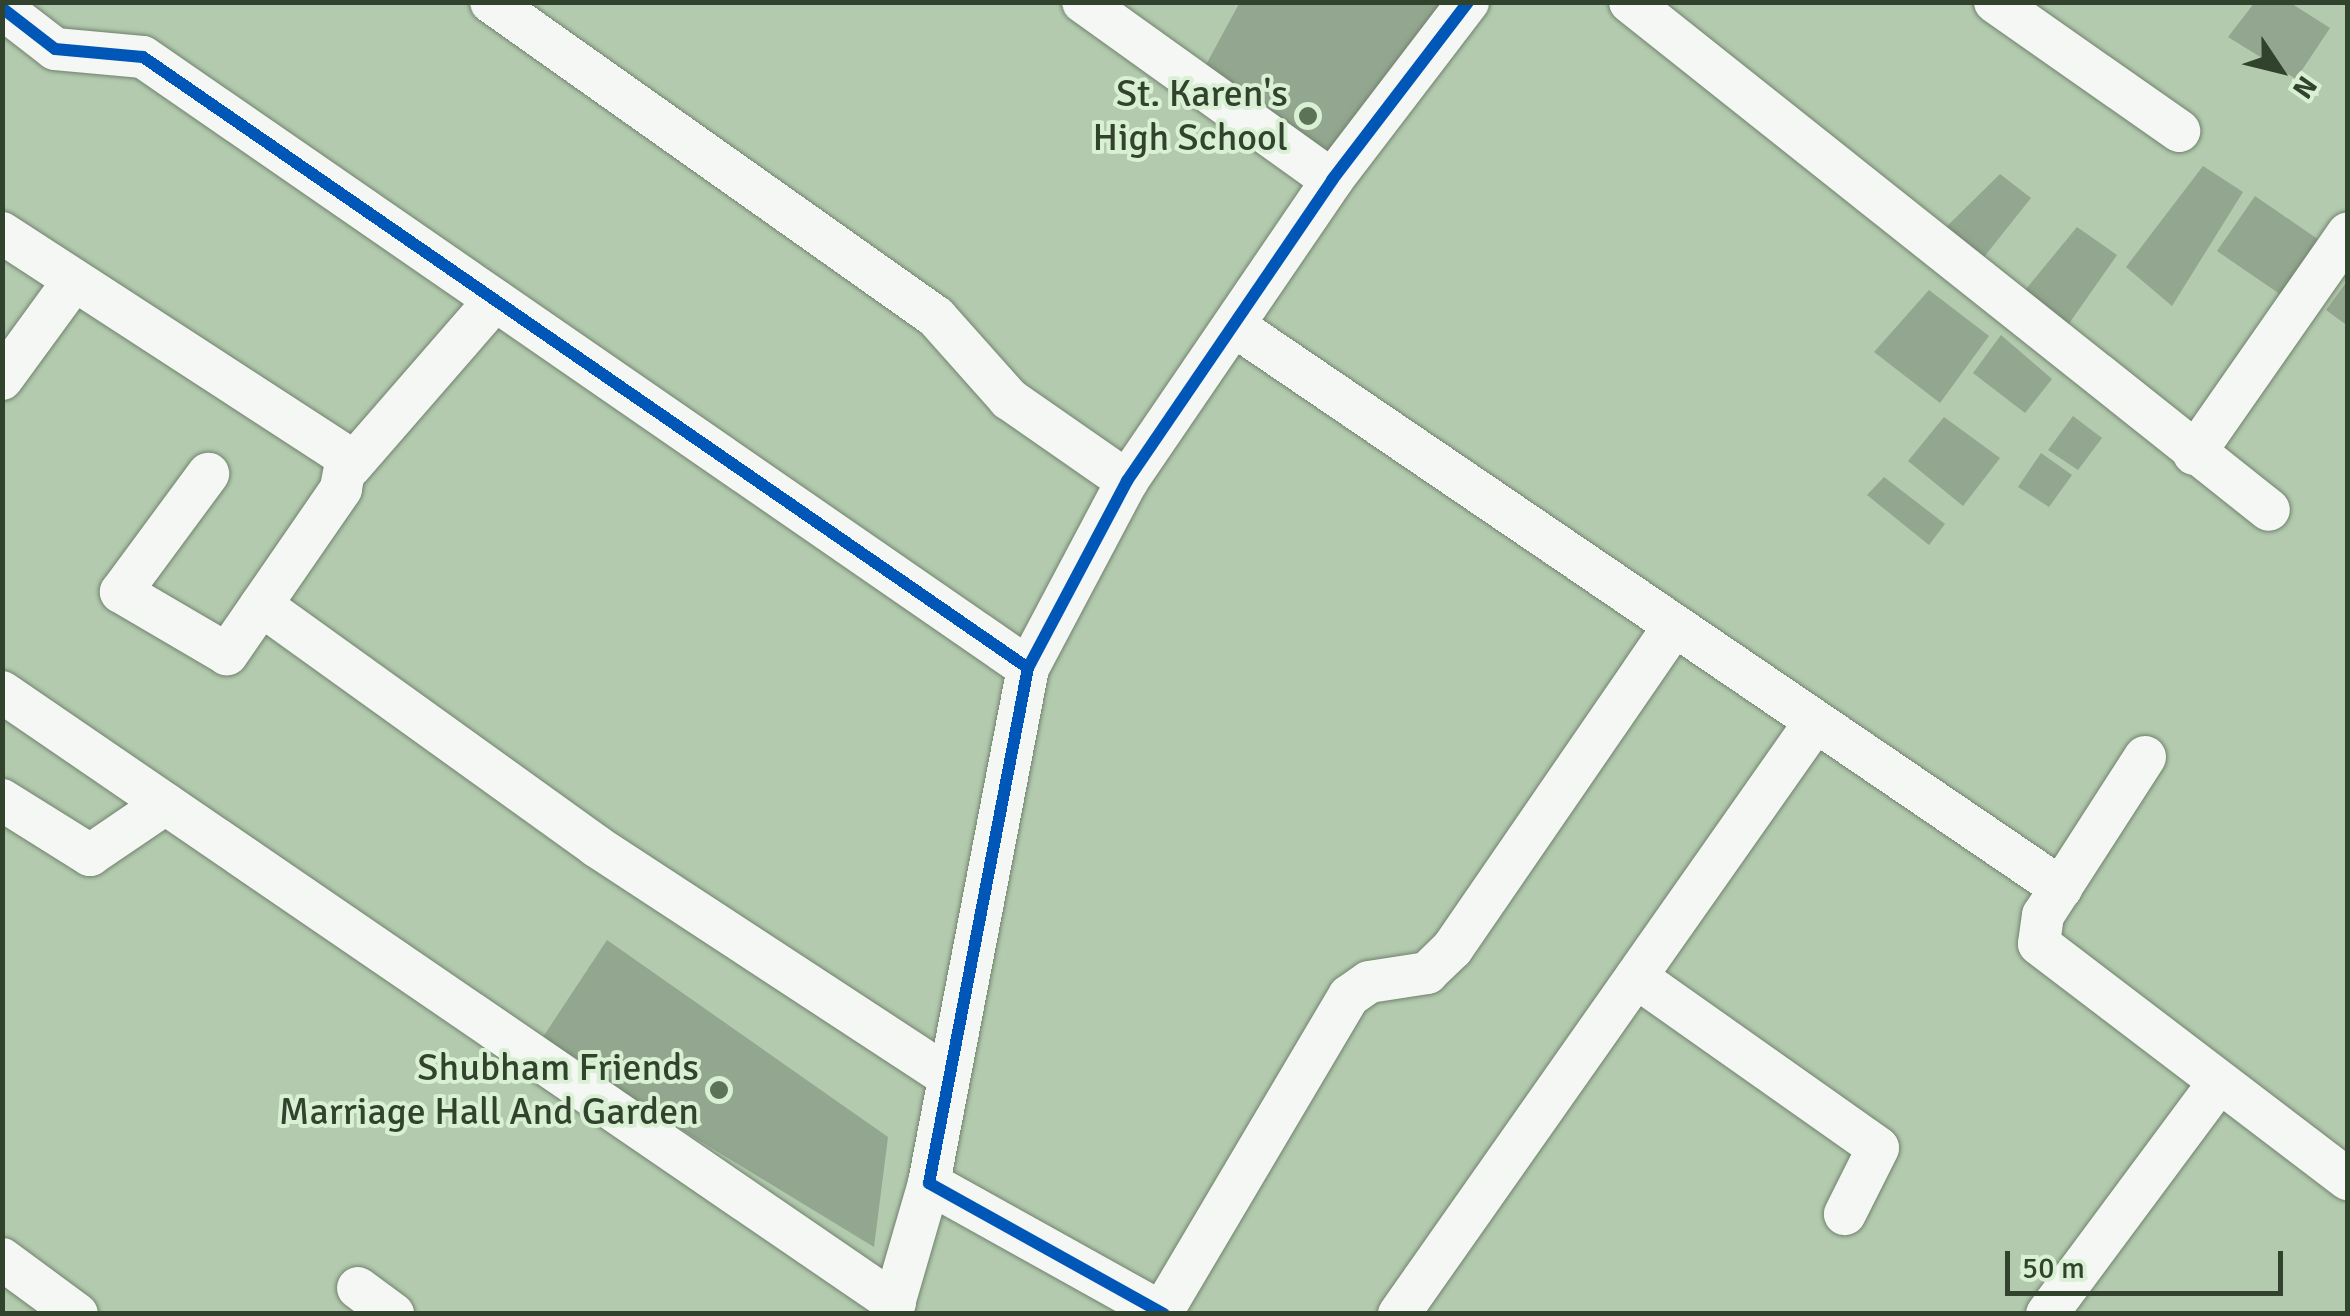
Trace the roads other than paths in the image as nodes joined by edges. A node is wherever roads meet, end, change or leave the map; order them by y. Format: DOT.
graph roads {
  1 [pos="490,2"];
  2 [pos="1083,2"];
  3 [pos="1468,2"];
  4 [pos="1630,2"];
  5 [pos="1995,2"];
  6 [pos="2,8"];
  7 [pos="2179,131"];
  8 [pos="1332,180"];
  9 [pos="2,233"];
  10 [pos="2348,233"];
  11 [pos="72,283"];
  12 [pos="495,300"];
  13 [pos="1236,327"];
  14 [pos="2,379"];
  15 [pos="2194,454"];
  16 [pos="350,468"];
  17 [pos="208,474"];
  18 [pos="1127,481"];
  19 [pos="2270,510"];
  20 [pos="261,605"];
  21 [pos="1674,626"];
  22 [pos="1028,668"];
  23 [pos="2,692"];
  24 [pos="1816,722"];
  25 [pos="2144,757"];
  26 [pos="2,800"];
  27 [pos="165,804"];
  28 [pos="2061,888"];
  29 [pos="1636,978"];
  30 [pos="948,1078"];
  31 [pos="2218,1084"];
  32 [pos="2348,1179"];
  33 [pos="929,1183"];
  34 [pos="1845,1214"];
  35 [pos="2,1259"];
  36 [pos="358,1288"];
  37 [pos="893,1308"];
  38 [pos="1163,1313"];
  39 [pos="78,1314"];
  40 [pos="394,1314"];
  41 [pos="1398,1314"];
  42 [pos="2047,1314"];
  1 -- 18 [label="street"];
  2 -- 8 [label="street"];
  3 -- 8 [label="street"];
  4 -- 15 [label="street"];
  5 -- 7 [label="street"];
  6 -- 12 [label="street"];
  8 -- 13 [label="street"];
  9 -- 11 [label="street"];
  10 -- 15 [label="street"];
  11 -- 14 [label="street"];
  11 -- 16 [label="street"];
  12 -- 16 [label="street"];
  12 -- 22 [label="street"];
  13 -- 18 [label="street"];
  13 -- 21 [label="street"];
  15 -- 19 [label="street"];
  16 -- 20 [label="street"];
  17 -- 20 [label="street"];
  18 -- 22 [label="street"];
  20 -- 30 [label="street"];
  21 -- 24 [label="street"];
  21 -- 38 [label="street"];
  22 -- 30 [label="street"];
  23 -- 27 [label="street"];
  24 -- 28 [label="street"];
  24 -- 29 [label="street"];
  25 -- 28 [label="street"];
  26 -- 27 [label="street"];
  27 -- 37 [label="street"];
  28 -- 31 [label="street"];
  29 -- 34 [label="street"];
  29 -- 41 [label="street"];
  30 -- 33 [label="street"];
  31 -- 32 [label="street"];
  31 -- 42 [label="street"];
  33 -- 37 [label="street"];
  33 -- 38 [label="street"];
  35 -- 39 [label="street"];
  36 -- 40 [label="street"];
}
